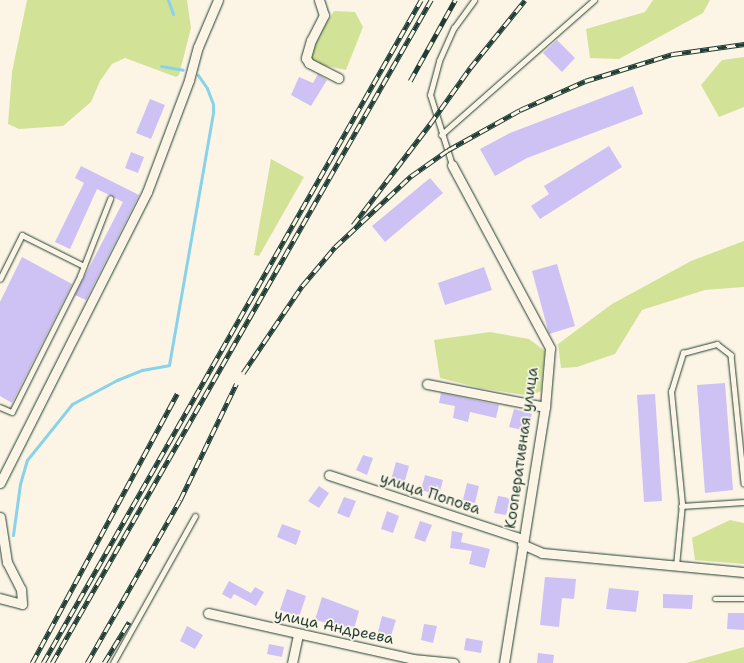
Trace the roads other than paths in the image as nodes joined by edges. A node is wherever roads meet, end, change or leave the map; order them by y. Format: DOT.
graph roads {
  1 [pos="218,0"];
  2 [pos="319,0"];
  3 [pos="474,0"];
  4 [pos="594,0"];
  5 [pos="338,78"];
  6 [pos="441,134"];
  7 [pos="452,165"];
  8 [pos="110,199"];
  9 [pos="84,266"];
  10 [pos="0,279"];
  11 [pos="427,384"];
  12 [pos="0,406"];
  13 [pos="546,407"];
  14 [pos="328,475"];
  15 [pos="0,483"];
  16 [pos="744,484"];
  17 [pos="744,502"];
  18 [pos="682,506"];
  19 [pos="195,516"];
  20 [pos="0,517"];
  21 [pos="523,542"];
  22 [pos="676,566"];
  23 [pos="744,572"];
  24 [pos="0,598"];
  25 [pos="715,599"];
  26 [pos="744,599"];
  27 [pos="208,613"];
  28 [pos="298,634"];
  29 [pos="412,661"];
  30 [pos="113,663"];
  31 [pos="292,663"];
  32 [pos="454,663"];
  33 [pos="504,663"];
  1 -- 15 [label="street"];
  2 -- 5 [label="street"];
  3 -- 6 [label="lane"];
  4 -- 6 [label="lane"];
  6 -- 7 [label="lane"];
  7 -- 13 [label="street, Кооперативная улица"];
  8 -- 9 [label="lane"];
  9 -- 10 [label="lane"];
  9 -- 12 [label="lane"];
  11 -- 13 [label="street"];
  13 -- 21 [label="street, Кооперативная улица"];
  14 -- 21 [label="street, улица Попова"];
  16 -- 18 [label="lane"];
  17 -- 18 [label="lane"];
  18 -- 22 [label="lane"];
  19 -- 30 [label="lane"];
  20 -- 24 [label="street"];
  21 -- 22 [label="street, улица Попова"];
  21 -- 33 [label="street, Кооперативная улица"];
  22 -- 23 [label="street, улица Попова"];
  25 -- 26 [label="lane"];
  27 -- 28 [label="street, улица Андреева"];
  28 -- 29 [label="street, улица Андреева"];
  28 -- 31 [label="street"];
  29 -- 32 [label="street, улица Андреева"];
}
